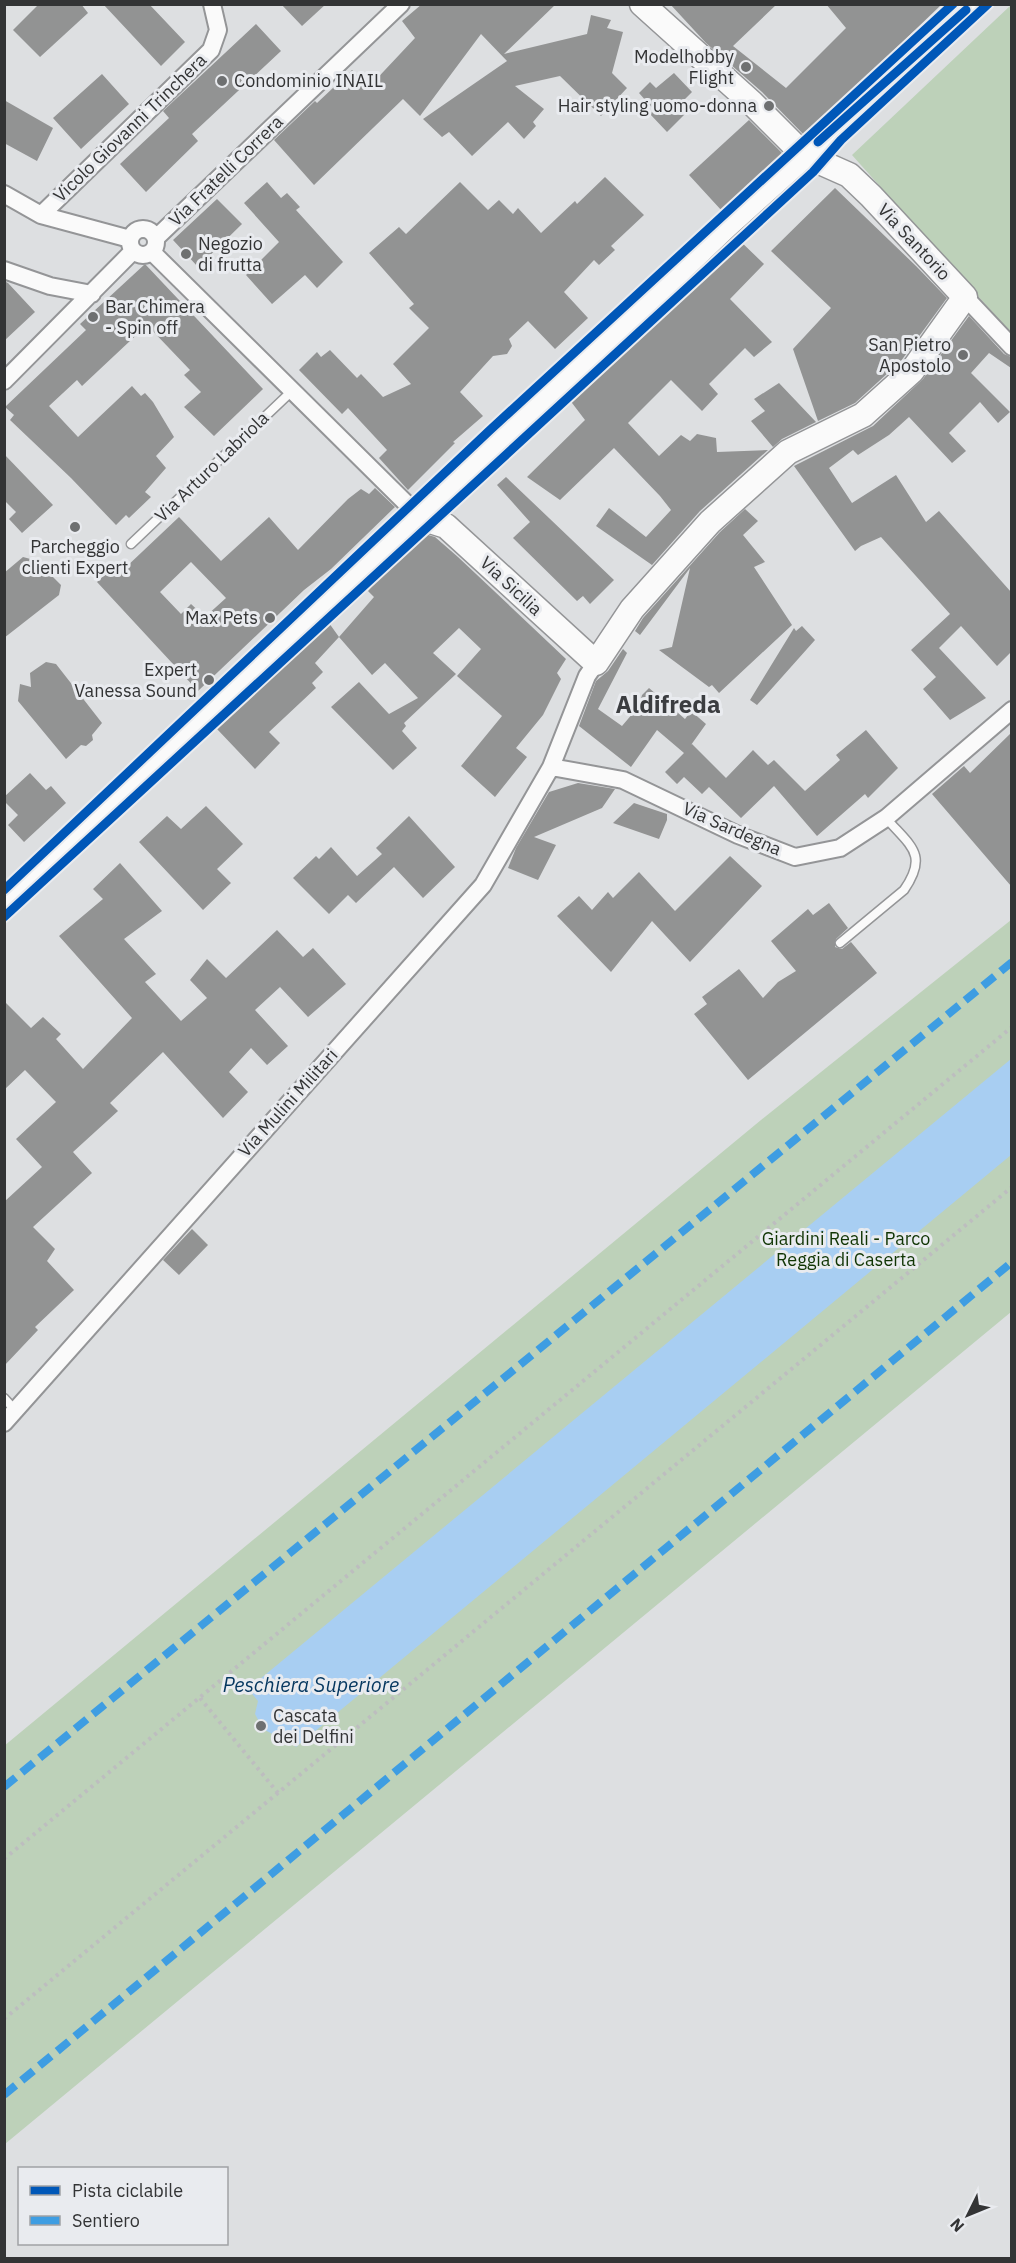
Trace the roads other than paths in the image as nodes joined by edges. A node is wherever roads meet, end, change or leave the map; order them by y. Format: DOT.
graph roads {
  1 [pos="212,4"];
  2 [pos="642,4"];
  3 [pos="973,4"];
  4 [pos="400,5"];
  5 [pos="804,155"];
  6 [pos="4,194"];
  7 [pos="41,215"];
  8 [pos="132,245"];
  9 [pos="154,245"];
  10 [pos="4,270"];
  11 [pos="92,294"];
  12 [pos="965,297"];
  13 [pos="1011,347"];
  14 [pos="4,381"];
  15 [pos="292,390"];
  16 [pos="421,518"];
  17 [pos="131,544"];
  18 [pos="596,663"];
  19 [pos="1011,710"];
  20 [pos="552,767"];
  21 [pos="886,818"];
  22 [pos="4,906"];
  23 [pos="840,943"];
  24 [pos="8,1410"];
  1 -- 7 [label="street, Vicolo Giovanni Trinchera"];
  2 -- 5 [label="street"];
  3 -- 5 [label="street"];
  4 -- 9 [label="street, Via Fratelli Correra"];
  5 -- 12 [label="street, Via Santorio"];
  5 -- 16 [label="street"];
  6 -- 7 [label="street"];
  7 -- 8 [label="street"];
  8 -- 9 [label="street"];
  8 -- 9 [label="street, Via Fratelli Correra"];
  8 -- 11 [label="street"];
  9 -- 15 [label="street"];
  10 -- 11 [label="street"];
  11 -- 14 [label="street"];
  12 -- 13 [label="street, Via Santorio"];
  12 -- 18 [label="street"];
  15 -- 16 [label="street"];
  15 -- 17 [label="lane, Via Arturo Labriola"];
  16 -- 18 [label="street, Via Sicilia"];
  16 -- 22 [label="street"];
  18 -- 20 [label="street, Via Mulini Militari"];
  19 -- 21 [label="street, Via Sardegna"];
  20 -- 21 [label="street, Via Sardegna"];
  20 -- 24 [label="street, Via Mulini Militari"];
  21 -- 23 [label="lane"];
}
